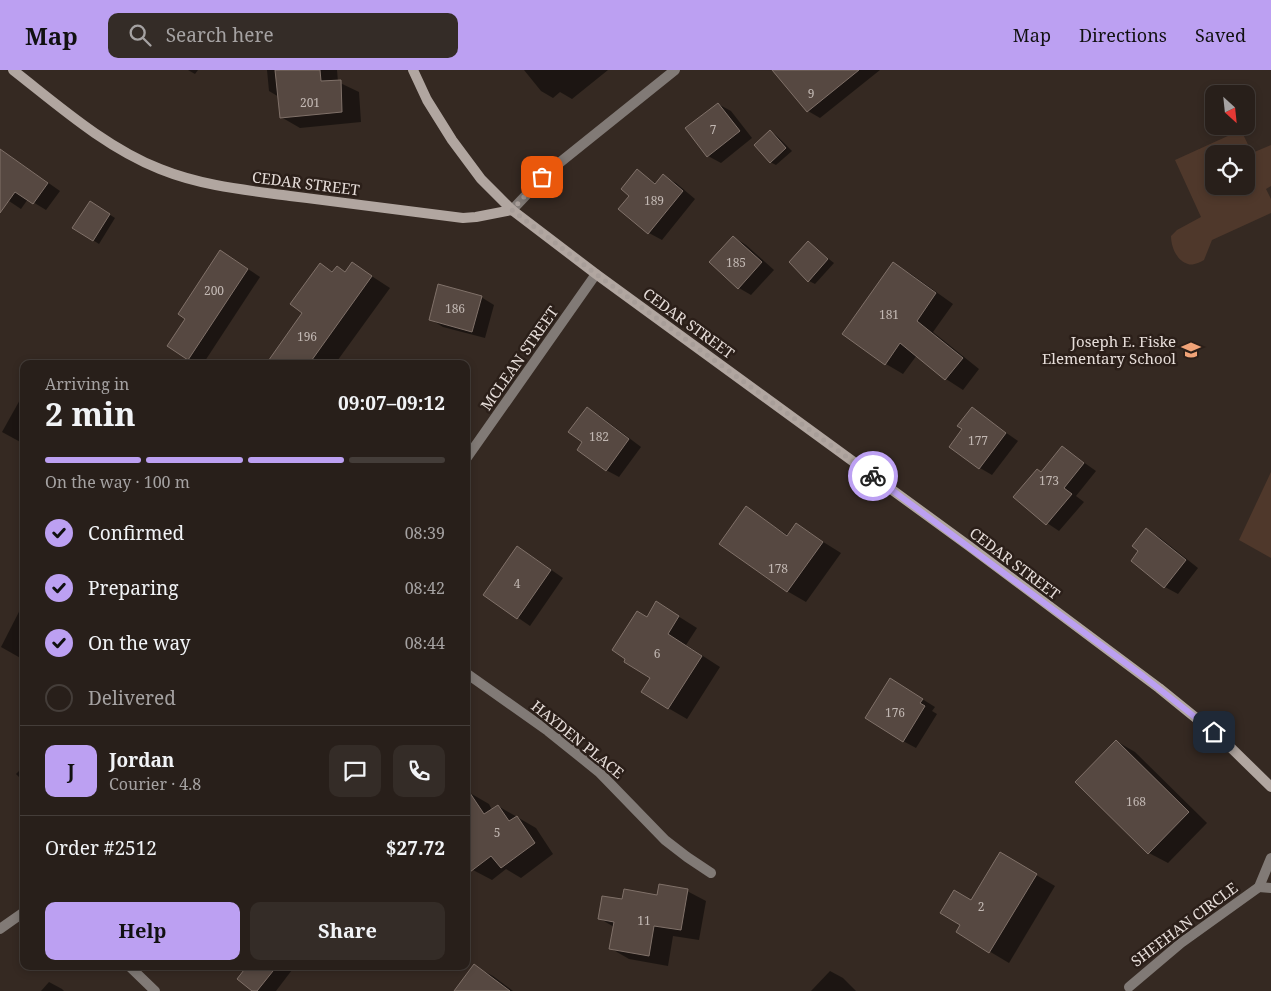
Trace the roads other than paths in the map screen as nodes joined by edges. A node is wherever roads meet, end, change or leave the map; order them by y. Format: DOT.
graph roads {
  1 [pos="13,70"];
  2 [pos="413,70"];
  3 [pos="675,70"];
  4 [pos="512,210"];
  5 [pos="596,274"];
  6 [pos="470,453"];
  7 [pos="470,676"];
  8 [pos="1271,787"];
  9 [pos="1271,858"];
  10 [pos="711,872"];
  11 [pos="1259,887"];
  12 [pos="1271,888"];
  13 [pos="20,915"];
  14 [pos="0,929"];
  15 [pos="133,970"];
  16 [pos="1129,987"];
  17 [pos="155,991"];
  1 -- 4 [label="main road, CEDAR STREET"];
  2 -- 4 [label="main road"];
  3 -- 4 [label="street"];
  4 -- 5 [label="main road, CEDAR STREET"];
  5 -- 6 [label="street, MCLEAN STREET"];
  5 -- 8 [label="main road, CEDAR STREET"];
  7 -- 10 [label="street, HAYDEN PLACE"];
  9 -- 11 [label="street, SHEEHAN CIRCLE"];
  11 -- 12 [label="street, SHEEHAN CIRCLE"];
  11 -- 16 [label="street, SHEEHAN CIRCLE"];
  13 -- 14 [label="street"];
  15 -- 17 [label="street"];
}
